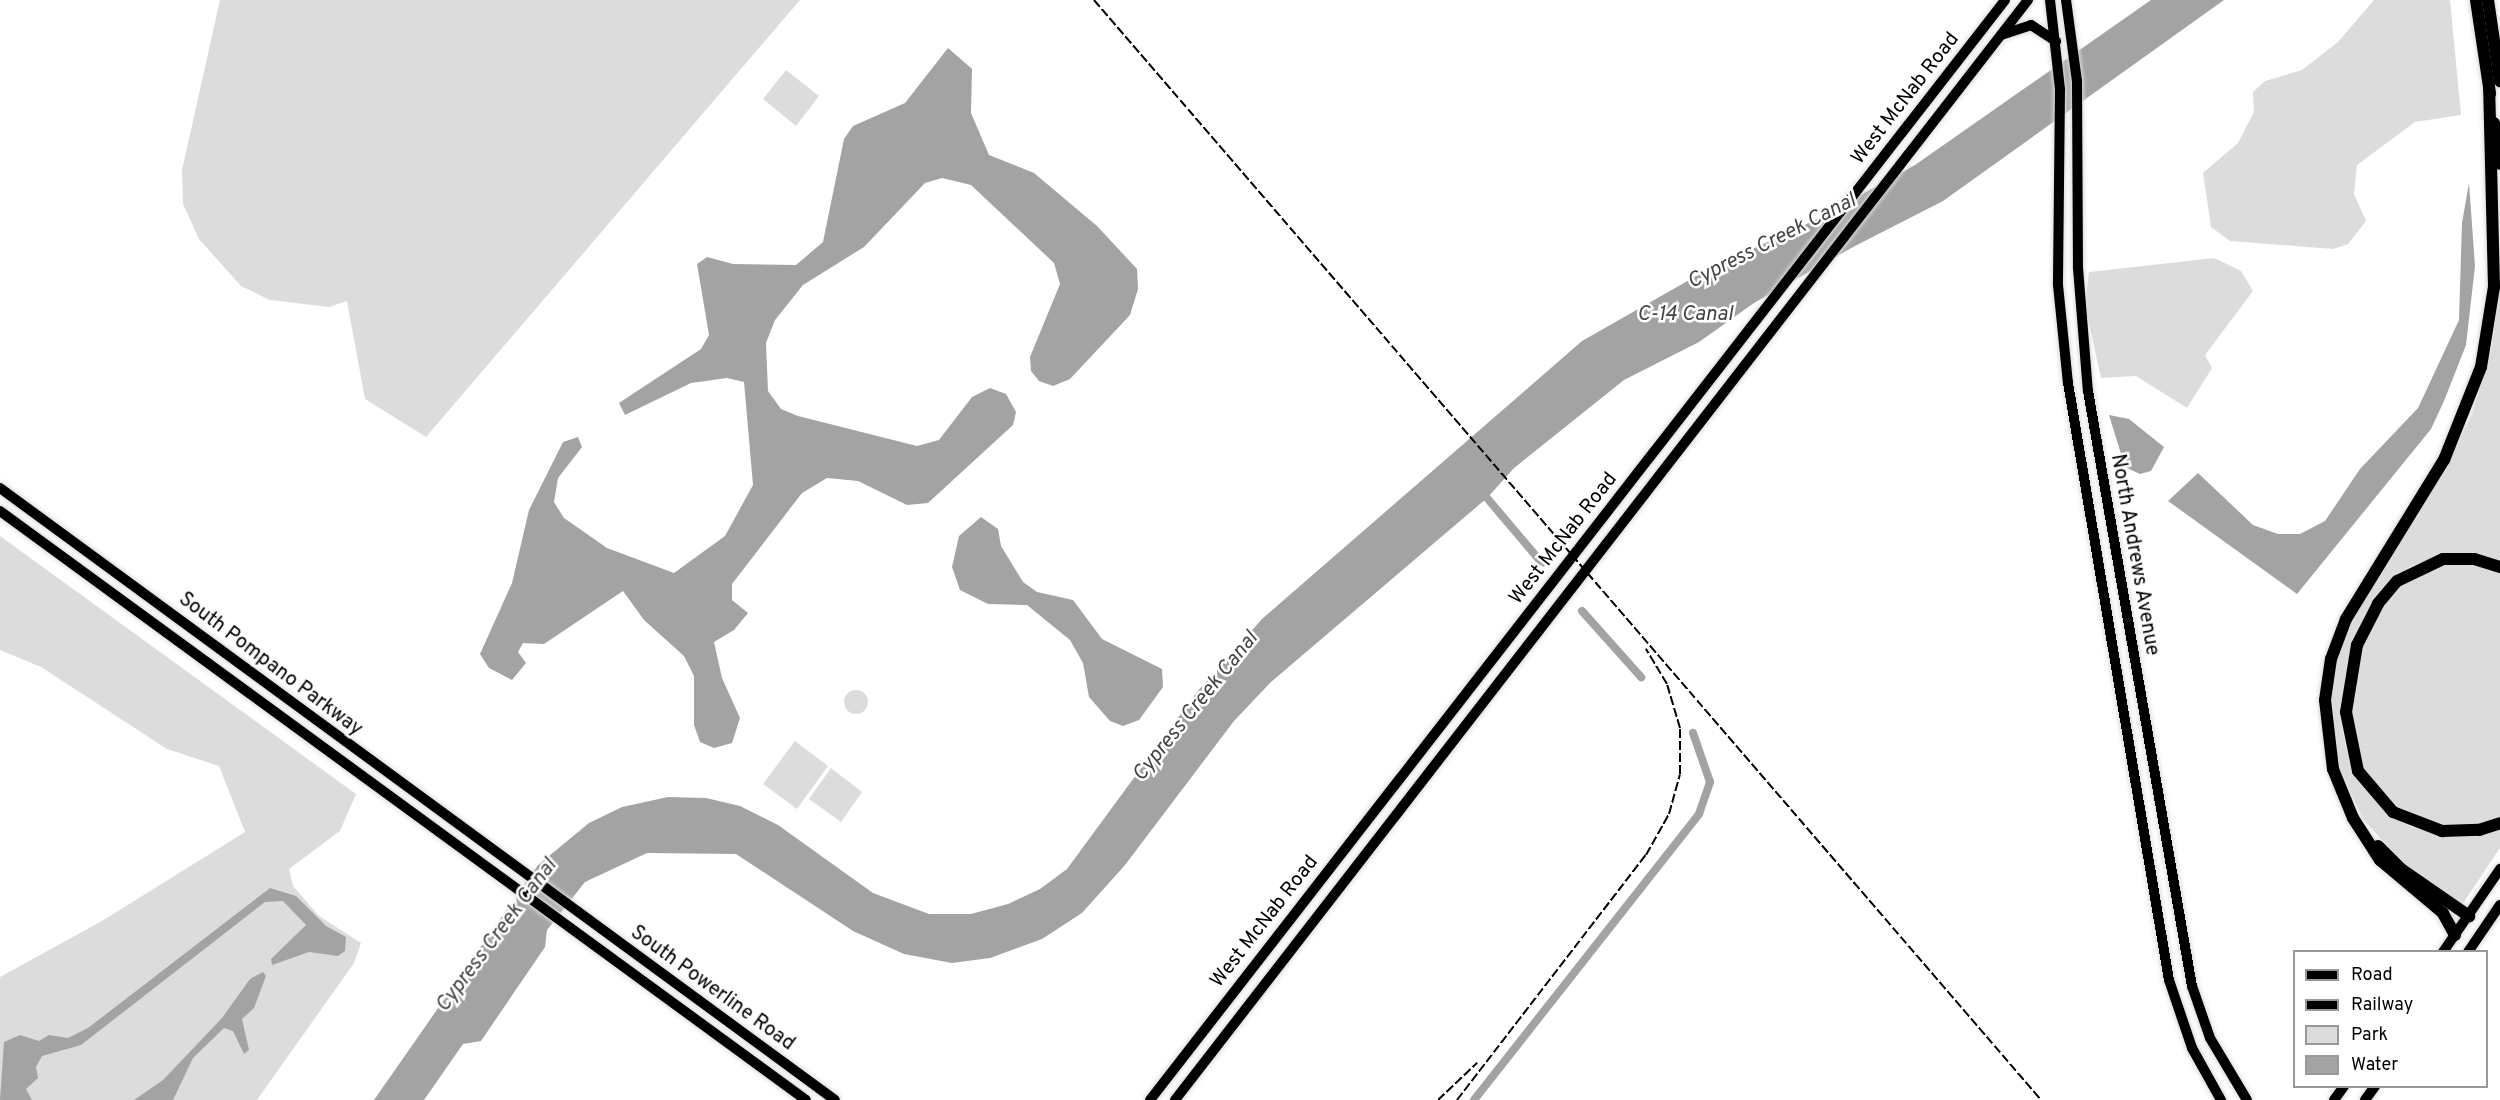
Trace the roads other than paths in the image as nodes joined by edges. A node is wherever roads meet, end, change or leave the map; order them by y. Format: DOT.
graph roads {
  1 [pos="2005,0"];
  2 [pos="2028,0"];
  3 [pos="2050,0"];
  4 [pos="2066,0"];
  5 [pos="2476,0"];
  6 [pos="2488,0"];
  7 [pos="2000,35"];
  8 [pos="2056,41"];
  9 [pos="2494,83"];
  10 [pos="1906,129"];
  11 [pos="1919,139"];
  12 [pos="2500,164"];
  13 [pos="0,488"];
  14 [pos="0,511"];
  15 [pos="2500,567"];
  16 [pos="1534,607"];
  17 [pos="1547,617"];
  18 [pos="2500,823"];
  19 [pos="2361,831"];
  20 [pos="2500,869"];
  21 [pos="2500,905"];
  22 [pos="567,907"];
  23 [pos="2472,911"];
  24 [pos="2492,916"];
  25 [pos="556,922"];
  26 [pos="2484,929"];
  27 [pos="2455,935"];
  28 [pos="2444,950"];
  29 [pos="2469,950"];
  30 [pos="806,1100"];
  31 [pos="835,1100"];
  32 [pos="1150,1100"];
  33 [pos="1175,1100"];
  34 [pos="2221,1100"];
  35 [pos="2247,1100"];
  1 -- 10 [label="main road, West McNab Road"];
  2 -- 7 [label="main road, West McNab Road"];
  3 -- 8 [label="main road, North Andrews Avenue"];
  4 -- 35 [label="main road, North Andrews Avenue"];
  5 -- 9 [label="highway"];
  6 -- 9 [label="highway"];
  7 -- 8 [label="main road"];
  7 -- 11 [label="main road, West McNab Road"];
  8 -- 34 [label="main road, North Andrews Avenue"];
  9 -- 12 [label="highway"];
  9 -- 19 [label="highway"];
  10 -- 11 [label="main road"];
  10 -- 16 [label="main road, West McNab Road"];
  11 -- 17 [label="main road, West McNab Road"];
  13 -- 22 [label="main road, South Pompano Parkway"];
  14 -- 25 [label="main road, South Pompano Parkway"];
  15 -- 18 [label="highway"];
  16 -- 17 [label="main road"];
  16 -- 32 [label="main road, West McNab Road"];
  17 -- 33 [label="main road, West McNab Road"];
  19 -- 23 [label="highway"];
  19 -- 27 [label="highway"];
  20 -- 23 [label="main road"];
  21 -- 24 [label="main road"];
  22 -- 31 [label="main road, South Powerline Road"];
  23 -- 24 [label="main road"];
  23 -- 26 [label="main road"];
  23 -- 27 [label="main road"];
  24 -- 26 [label="main road"];
  25 -- 30 [label="main road, South Powerline Road"];
  26 -- 29 [label="main road"];
  27 -- 28 [label="main road"];
}
